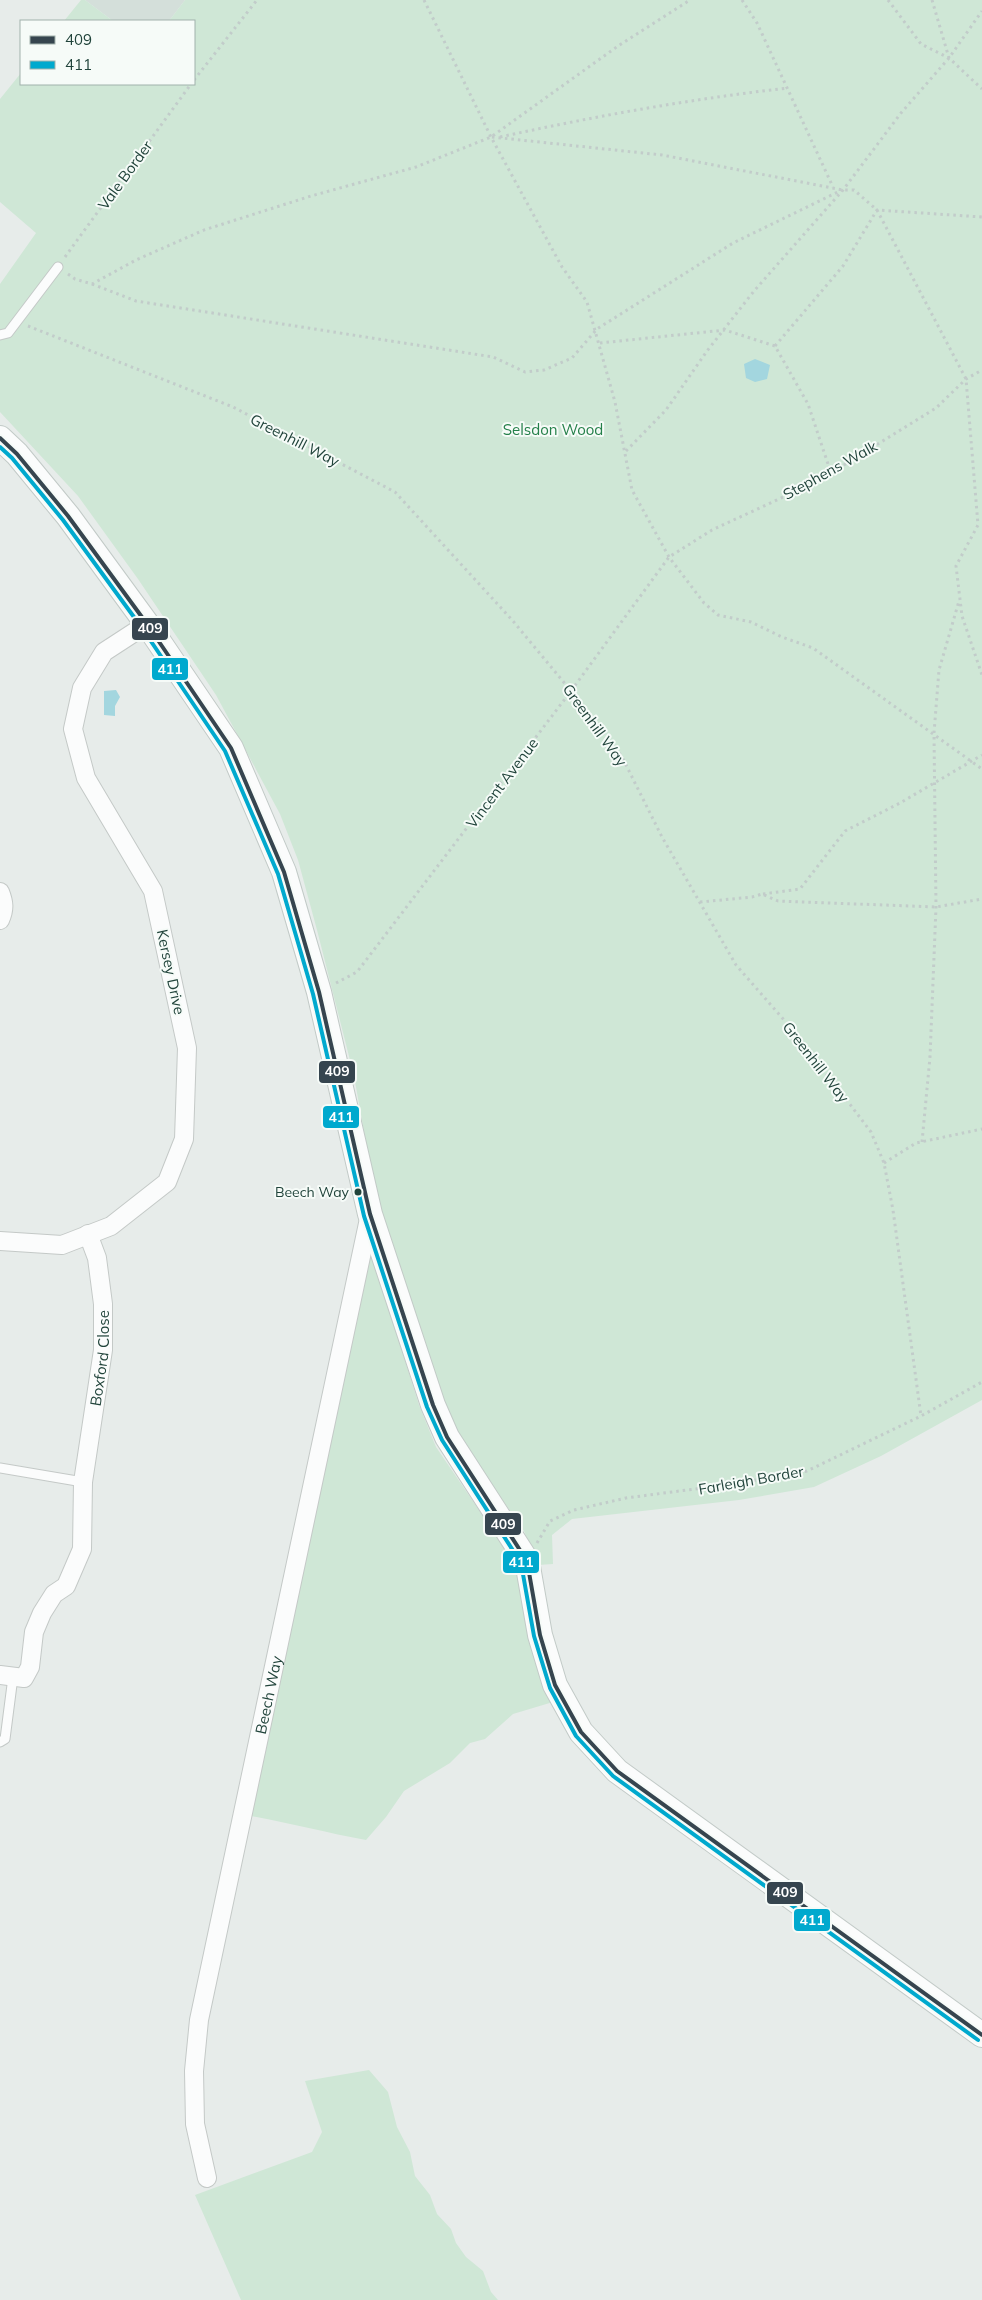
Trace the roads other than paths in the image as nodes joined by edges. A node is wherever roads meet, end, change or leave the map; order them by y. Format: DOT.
graph roads {
  1 [pos="58,267"];
  2 [pos="0,336"];
  3 [pos="0,438"];
  4 [pos="147,624"];
  5 [pos="0,892"];
  6 [pos="0,920"];
  7 [pos="370,1214"];
  8 [pos="88,1234"];
  9 [pos="0,1241"];
  10 [pos="0,1468"];
  11 [pos="83,1482"];
  12 [pos="7,1676"];
  13 [pos="0,1742"];
  14 [pos="982,2035"];
  15 [pos="207,2178"];
  1 -- 2 [label="lane"];
  3 -- 4 [label="street"];
  4 -- 7 [label="street"];
  4 -- 8 [label="street, Kersey Drive"];
  5 -- 6 [label="street"];
  7 -- 14 [label="street"];
  7 -- 15 [label="street, Beech Way"];
  8 -- 9 [label="street, Kersey Drive"];
  8 -- 11 [label="street, Boxford Close"];
  10 -- 11 [label="lane"];
  11 -- 12 [label="street, Boxford Close"];
  12 -- 13 [label="lane"];
}
